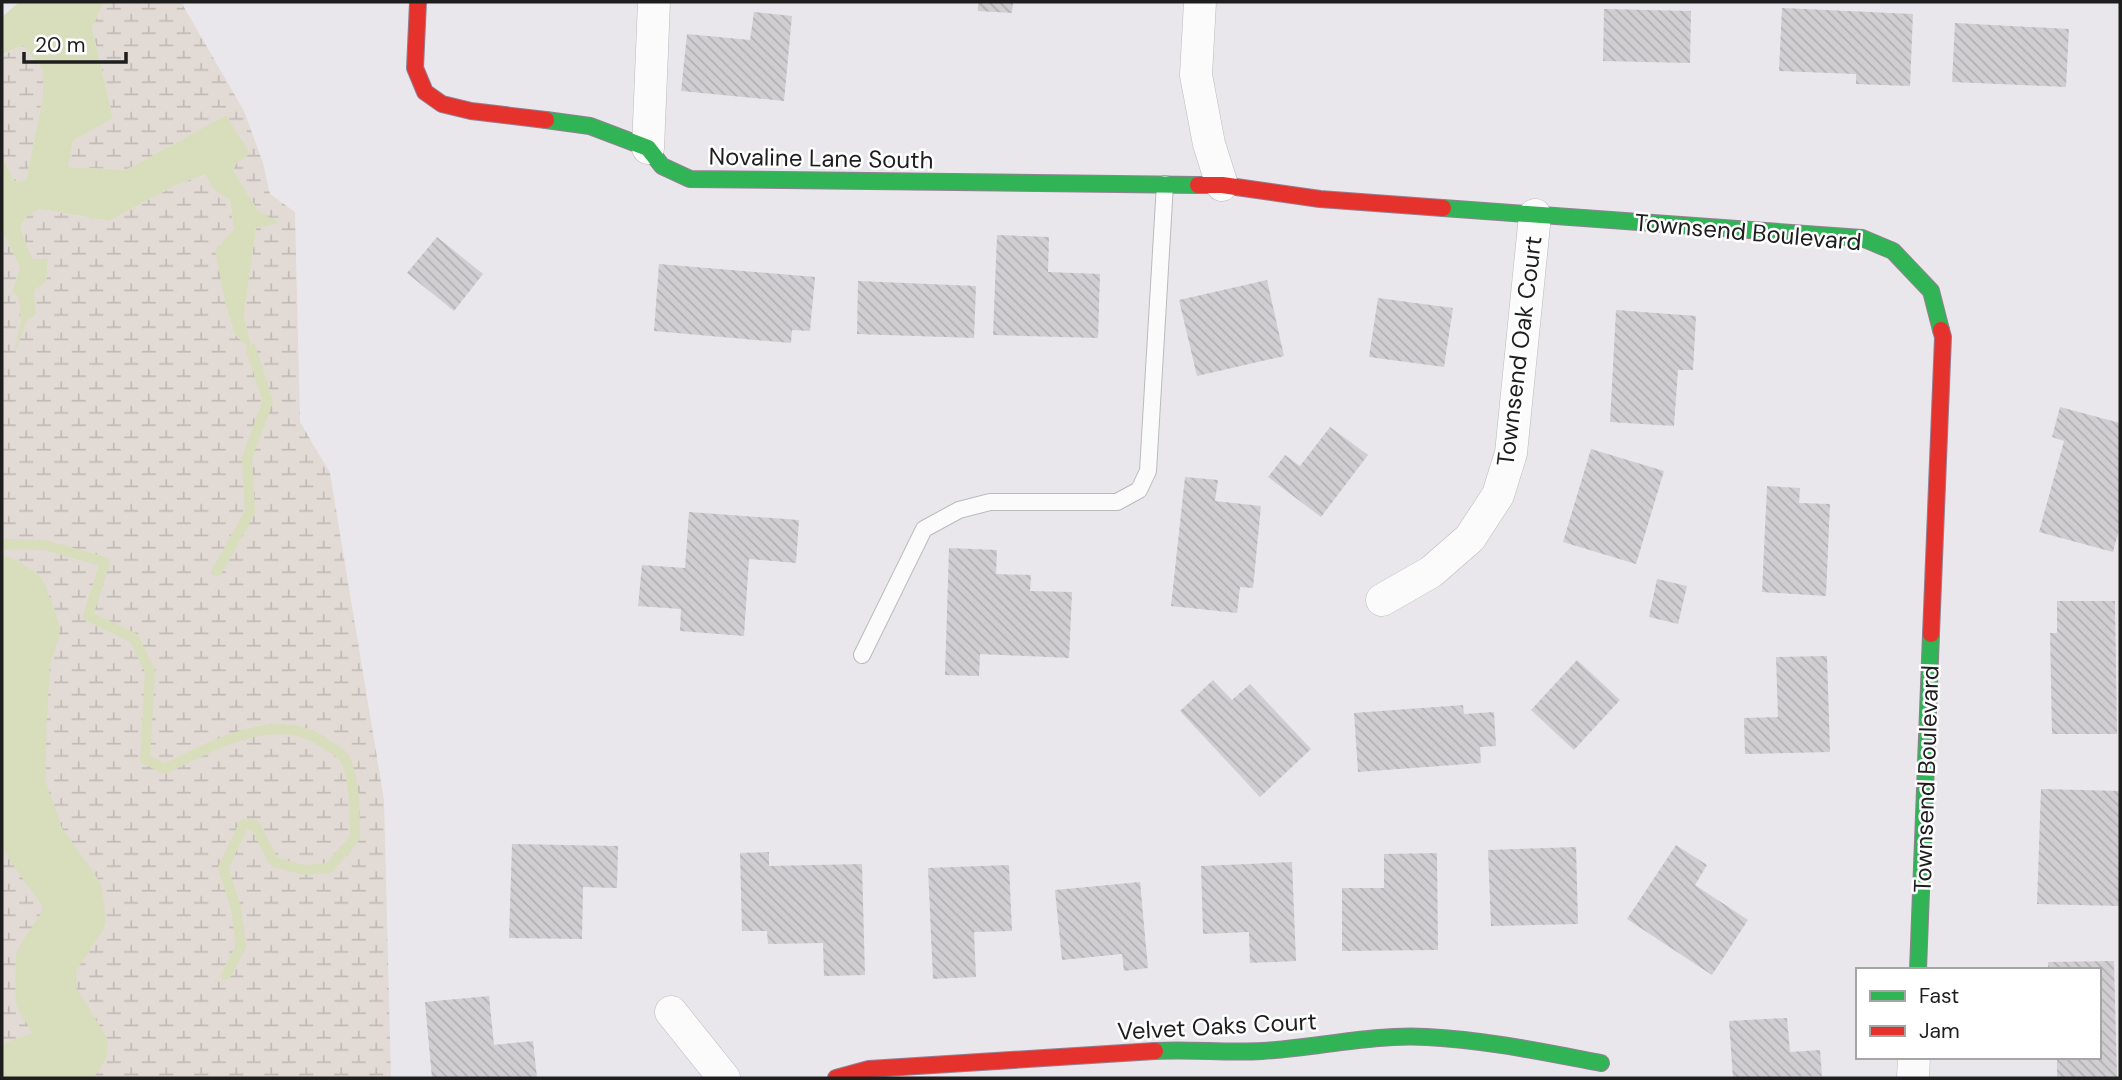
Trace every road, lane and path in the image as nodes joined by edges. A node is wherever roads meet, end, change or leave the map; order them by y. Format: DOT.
graph roads {
  1 [pos="418,2"];
  2 [pos="654,2"];
  3 [pos="1200,2"];
  4 [pos="648,148"];
  5 [pos="1165,184"];
  6 [pos="1222,185"];
  7 [pos="1535,215"];
  8 [pos="1382,600"];
  9 [pos="862,655"];
  10 [pos="1918,968"];
  11 [pos="671,1013"];
  12 [pos="1914,1059"];
  13 [pos="1601,1063"];
  14 [pos="724,1078"];
  15 [pos="836,1078"];
  16 [pos="1913,1078"];
  1 -- 4 [label="street, Novaline Lane South"];
  2 -- 4 [label="street"];
  3 -- 6 [label="street"];
  4 -- 5 [label="street, Novaline Lane South"];
  5 -- 6 [label="street, Novaline Lane South"];
  5 -- 9 [label="lane"];
  6 -- 7 [label="street, Townsend Boulevard"];
  7 -- 8 [label="street, Townsend Oak Court"];
  7 -- 10 [label="street, Townsend Boulevard"];
  11 -- 14 [label="street"];
  12 -- 16 [label="street"];
  13 -- 15 [label="street, Velvet Oaks Court"];
}
